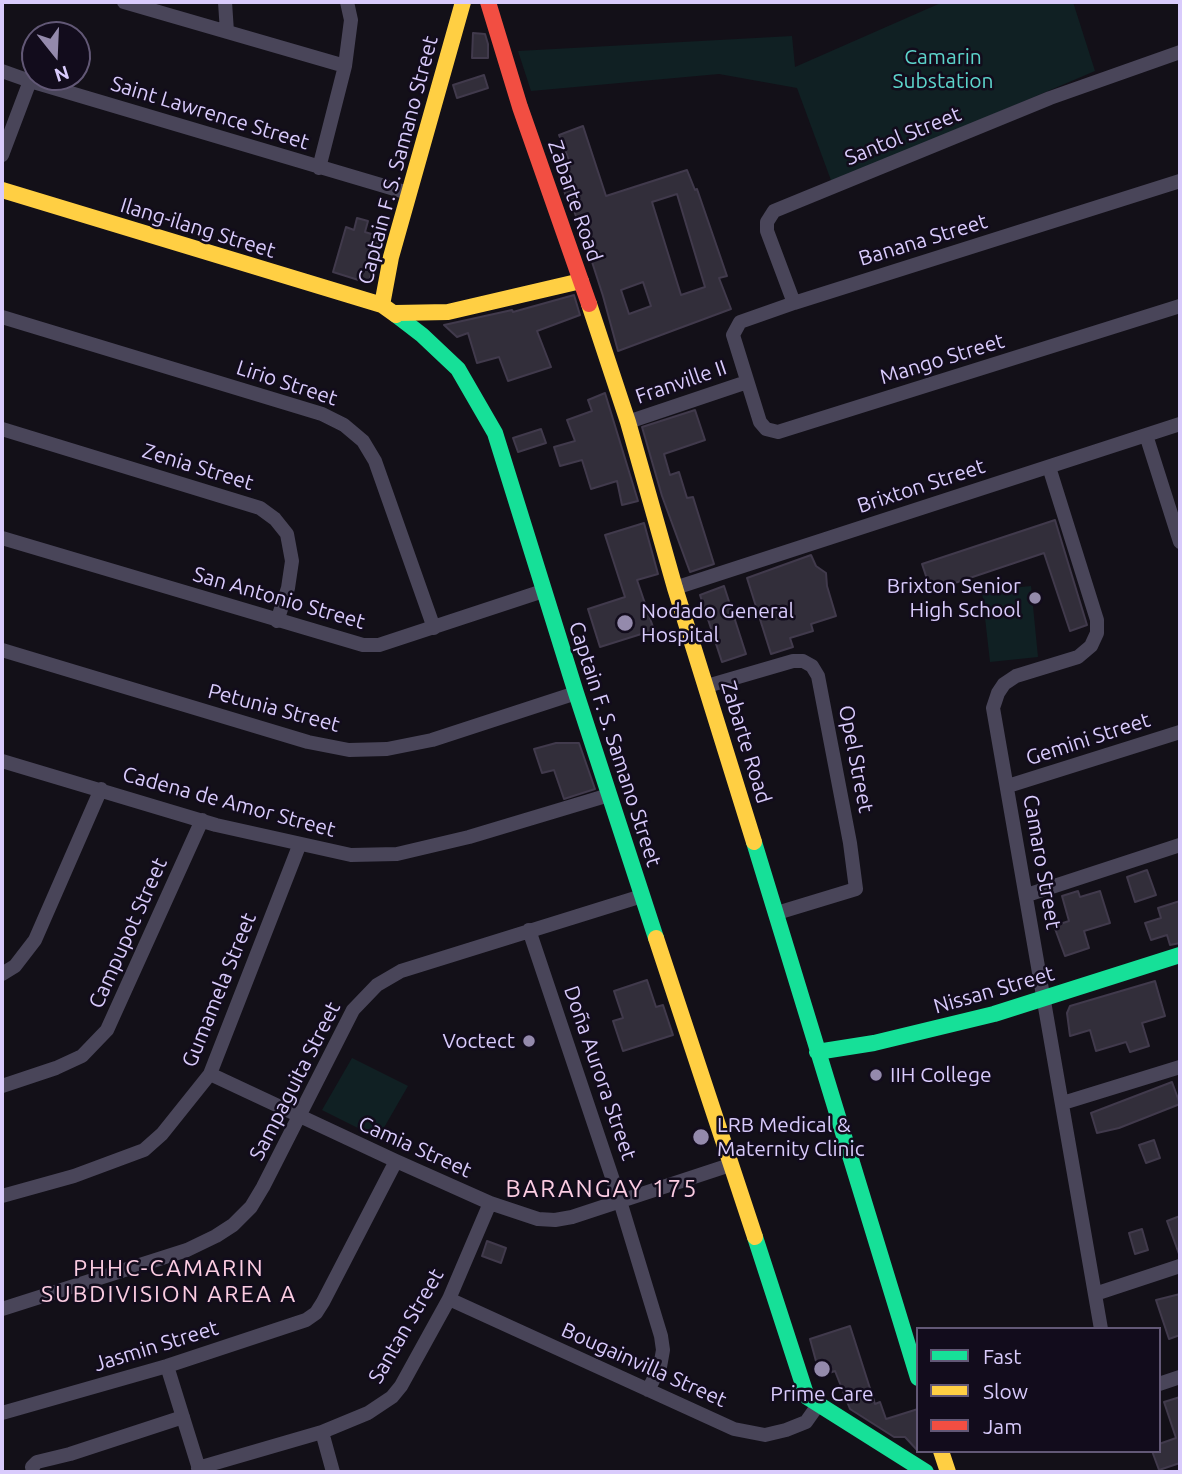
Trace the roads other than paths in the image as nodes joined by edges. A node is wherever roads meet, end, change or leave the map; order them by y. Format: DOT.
graph roads {
  1 [pos="124,2"];
  2 [pos="225,2"];
  3 [pos="347,2"];
  4 [pos="463,2"];
  5 [pos="488,2"];
  6 [pos="228,32"];
  7 [pos="1180,52"];
  8 [pos="345,66"];
  9 [pos="2,71"];
  10 [pos="21,78"];
  11 [pos="26,91"];
  12 [pos="63,91"];
  13 [pos="2,155"];
  14 [pos="319,168"];
  15 [pos="1180,181"];
  16 [pos="2,190"];
  17 [pos="408,192"];
  18 [pos="581,281"];
  19 [pos="794,303"];
  20 [pos="1180,306"];
  21 [pos="389,309"];
  22 [pos="449,312"];
  23 [pos="2,317"];
  24 [pos="422,335"];
  25 [pos="747,382"];
  26 [pos="628,422"];
  27 [pos="1180,424"];
  28 [pos="2,429"];
  29 [pos="1146,435"];
  30 [pos="1049,467"];
  31 [pos="1178,526"];
  32 [pos="2,538"];
  33 [pos="1180,542"];
  34 [pos="674,588"];
  35 [pos="544,592"];
  36 [pos="277,621"];
  37 [pos="434,628"];
  38 [pos="2,650"];
  39 [pos="707,686"];
  40 [pos="576,693"];
  41 [pos="1180,732"];
  42 [pos="2,761"];
  43 [pos="1008,786"];
  44 [pos="101,789"];
  45 [pos="609,795"];
  46 [pos="202,820"];
  47 [pos="1180,845"];
  48 [pos="299,846"];
  49 [pos="1027,895"];
  50 [pos="642,896"];
  51 [pos="777,913"];
  52 [pos="529,930"];
  53 [pos="1180,955"];
  54 [pos="2,974"];
  55 [pos="1043,1000"];
  56 [pos="817,1052"];
  57 [pos="1180,1067"];
  58 [pos="210,1074"];
  59 [pos="2,1086"];
  60 [pos="1063,1102"];
  61 [pos="299,1117"];
  62 [pos="396,1161"];
  63 [pos="730,1165"];
  64 [pos="2,1196"];
  65 [pos="621,1201"];
  66 [pos="490,1203"];
  67 [pos="1180,1266"];
  68 [pos="1095,1294"];
  69 [pos="449,1299"];
  70 [pos="2,1309"];
  71 [pos="1101,1327"];
  72 [pos="167,1367"];
  73 [pos="916,1372"];
  74 [pos="1180,1377"];
  75 [pos="1161,1383"];
  76 [pos="648,1390"];
  77 [pos="818,1405"];
  78 [pos="2,1411"];
  79 [pos="183,1417"];
  80 [pos="322,1432"];
  81 [pos="942,1453"];
  82 [pos="199,1470"];
  83 [pos="33,1472"];
  84 [pos="333,1472"];
  85 [pos="926,1472"];
  86 [pos="948,1472"];
  1 -- 6 [label="street"];
  2 -- 6 [label="street"];
  3 -- 8 [label="street"];
  4 -- 17 [label="main road, Captain F. S. Samano Street"];
  5 -- 18 [label="main road, Zabarte Road"];
  6 -- 8 [label="street"];
  7 -- 19 [label="street, Santol Street"];
  8 -- 14 [label="street"];
  9 -- 10 [label="street, Saint Lawrence Street"];
  11 -- 13 [label="street"];
  12 -- 14 [label="street, Saint Lawrence Street"];
  14 -- 17 [label="street, Saint Lawrence Street"];
  15 -- 19 [label="street, Banana Street"];
  16 -- 21 [label="main road, Ilang-ilang Street"];
  17 -- 21 [label="main road, Captain F. S. Samano Street"];
  18 -- 22 [label="main road"];
  18 -- 26 [label="main road, Zabarte Road"];
  19 -- 25 [label="street, Banana Street"];
  20 -- 25 [label="street, Mango Street"];
  21 -- 22 [label="main road"];
  21 -- 24 [label="main road, Captain F. S. Samano Street"];
  22 -- 24 [label="main road"];
  23 -- 37 [label="street, Lirio Street"];
  24 -- 35 [label="main road, Captain F. S. Samano Street"];
  25 -- 26 [label="street, Franville II"];
  26 -- 34 [label="main road, Zabarte Road"];
  27 -- 29 [label="street, Brixton Street"];
  28 -- 36 [label="street, Zenia Street"];
  29 -- 30 [label="street, Brixton Street"];
  29 -- 31 [label="street"];
  30 -- 34 [label="street, Brixton Street"];
  30 -- 43 [label="street, Camaro Street"];
  31 -- 33 [label="street"];
  32 -- 36 [label="street, San Antonio Street"];
  34 -- 39 [label="main road, Zabarte Road"];
  35 -- 37 [label="street, San Antonio Street"];
  35 -- 40 [label="main road, Captain F. S. Samano Street"];
  36 -- 37 [label="street, San Antonio Street"];
  38 -- 40 [label="street, Petunia Street"];
  39 -- 51 [label="main road, Zabarte Road"];
  39 -- 51 [label="street, Opel Street"];
  40 -- 45 [label="main road, Captain F. S. Samano Street"];
  41 -- 43 [label="street, Gemini Street"];
  42 -- 44 [label="street, Cadena de Amor Street"];
  43 -- 49 [label="street, Camaro Street"];
  44 -- 46 [label="street, Cadena de Amor Street"];
  44 -- 54 [label="street"];
  45 -- 48 [label="street, Cadena de Amor Street"];
  45 -- 50 [label="main road, Captain F. S. Samano Street"];
  46 -- 48 [label="street, Cadena de Amor Street"];
  46 -- 59 [label="street, Campupot Street"];
  47 -- 49 [label="street"];
  48 -- 58 [label="street, Gumamela Street"];
  49 -- 55 [label="street, Camaro Street"];
  50 -- 52 [label="street, Sampaguita Street"];
  50 -- 63 [label="main road, Captain F. S. Samano Street"];
  51 -- 56 [label="main road, Zabarte Road"];
  52 -- 61 [label="street, Sampaguita Street"];
  52 -- 65 [label="street, Doña Aurora Street"];
  53 -- 55 [label="main road, Nissan Street"];
  55 -- 56 [label="main road, Nissan Street"];
  55 -- 60 [label="street, Camaro Street"];
  56 -- 73 [label="main road, Zabarte Road"];
  57 -- 60 [label="street"];
  58 -- 61 [label="street, Camia Street"];
  58 -- 64 [label="street, Gumamela Street"];
  60 -- 68 [label="street, Camaro Street"];
  61 -- 62 [label="street, Camia Street"];
  61 -- 70 [label="street, Sampaguita Street"];
  62 -- 66 [label="street, Camia Street"];
  62 -- 72 [label="street, Jasmin Street"];
  63 -- 65 [label="street, Camia Street"];
  63 -- 77 [label="main road, Captain F. S. Samano Street"];
  65 -- 66 [label="street, Camia Street"];
  65 -- 76 [label="street, Doña Aurora Street"];
  66 -- 69 [label="street, Santan Street"];
  67 -- 68 [label="street"];
  68 -- 71 [label="street, Camaro Street"];
  69 -- 76 [label="street, Bougainvilla Street"];
  69 -- 80 [label="street, Santan Street"];
  72 -- 78 [label="street, Jasmin Street"];
  72 -- 79 [label="street, Santan Street"];
  74 -- 75 [label="street"];
  76 -- 77 [label="street, Bougainvilla Street"];
  77 -- 85 [label="main road, Captain F. S. Samano Street"];
  79 -- 82 [label="street, Santan Street"];
  79 -- 83 [label="street"];
  80 -- 82 [label="street, Santan Street"];
  80 -- 84 [label="street"];
  81 -- 86 [label="main road"];
}
